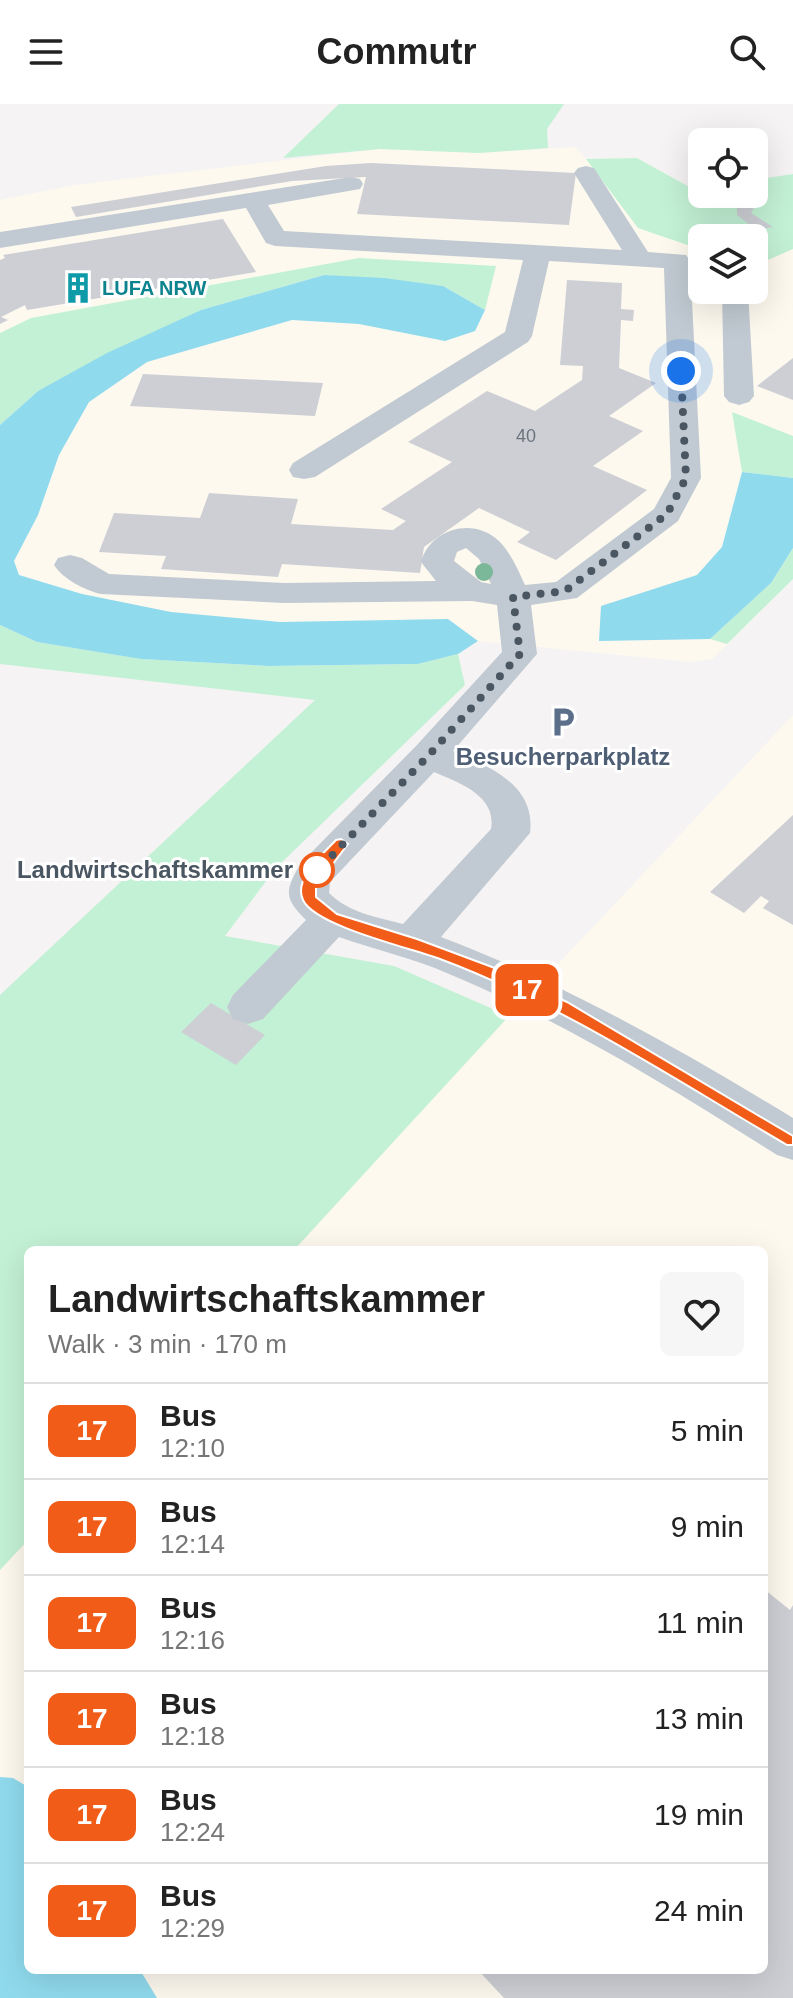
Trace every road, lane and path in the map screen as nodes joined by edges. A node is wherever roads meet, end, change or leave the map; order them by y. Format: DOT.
graph roads {
  1 [pos="586,173"];
  2 [pos="351,184"];
  3 [pos="253,199"];
  4 [pos="0,240"];
  5 [pos="538,253"];
  6 [pos="640,259"];
  7 [pos="736,304"];
  8 [pos="739,396"];
  9 [pos="304,470"];
  10 [pos="70,565"];
  11 [pos="472,591"];
  12 [pos="513,597"];
  13 [pos="429,755"];
  14 [pos="332,918"];
  15 [pos="411,943"];
  16 [pos="248,1007"];
  17 [pos="793,1141"];
  1 -- 6 [label="street"];
  2 -- 3 [label="street"];
  3 -- 4 [label="street"];
  3 -- 5 [label="street"];
  5 -- 6 [label="street"];
  5 -- 9 [label="street"];
  6 -- 12 [label="street"];
  7 -- 8 [label="street"];
  10 -- 11 [label="street"];
  11 -- 12 [label="street"];
  11 -- 12 [label="street"];
  12 -- 13 [label="street"];
  13 -- 14 [label="street"];
  13 -- 15 [label="street"];
  14 -- 15 [label="street"];
  14 -- 16 [label="street"];
  15 -- 17 [label="street"];
}
